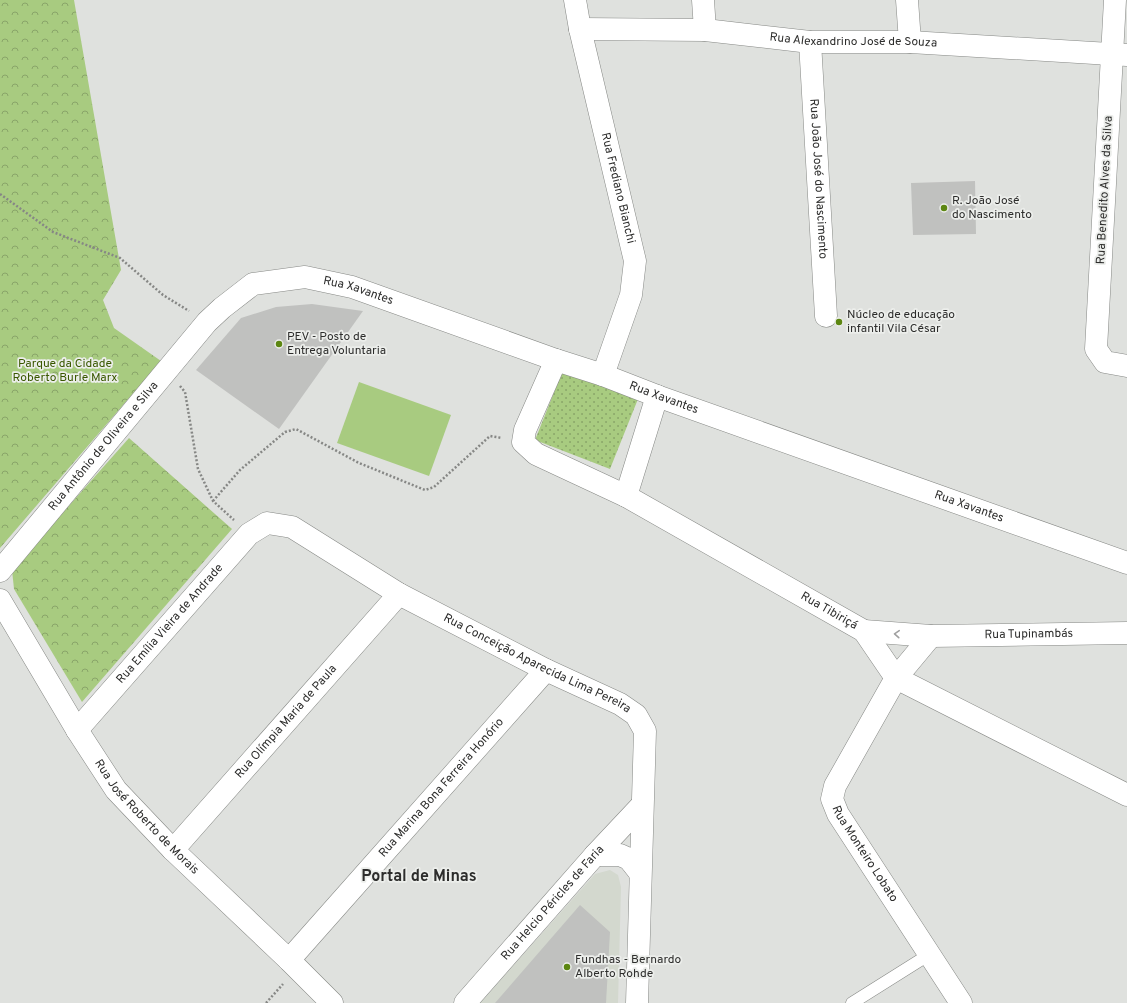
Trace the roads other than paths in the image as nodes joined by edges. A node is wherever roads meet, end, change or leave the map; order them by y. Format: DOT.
graph roads {
  1 [pos="575,0"];
  2 [pos="703,0"];
  3 [pos="907,0"];
  4 [pos="1115,0"];
  5 [pos="580,29"];
  6 [pos="705,30"];
  7 [pos="810,42"];
  8 [pos="910,42"];
  9 [pos="1120,55"];
  10 [pos="826,316"];
  11 [pos="206,322"];
  12 [pos="556,360"];
  13 [pos="1124,366"];
  14 [pos="604,375"];
  15 [pos="657,396"];
  16 [pos="626,496"];
  17 [pos="258,529"];
  18 [pos="1127,563"];
  19 [pos="0,570"];
  20 [pos="399,594"];
  21 [pos="0,600"];
  22 [pos="864,631"];
  23 [pos="1127,634"];
  24 [pos="931,636"];
  25 [pos="546,670"];
  26 [pos="896,678"];
  27 [pos="77,730"];
  28 [pos="1127,795"];
  29 [pos="642,805"];
  30 [pos="173,850"];
  31 [pos="595,855"];
  32 [pos="640,873"];
  33 [pos="930,954"];
  34 [pos="293,964"];
  35 [pos="332,1003"];
  36 [pos="465,1003"];
  37 [pos="637,1003"];
  38 [pos="852,1003"];
  39 [pos="961,1003"];
  1 -- 5 [label="street, Rua Frediano Bianchi"];
  2 -- 6 [label="street"];
  3 -- 8 [label="street"];
  4 -- 9 [label="street, Rua Benedito Alves da Silva"];
  5 -- 6 [label="street, Rua Alexandrino José de Souza"];
  5 -- 14 [label="street, Rua Frediano Bianchi"];
  6 -- 7 [label="street, Rua Alexandrino José de Souza"];
  7 -- 8 [label="street, Rua Alexandrino José de Souza"];
  7 -- 10 [label="street, Rua João José do Nascimento"];
  8 -- 9 [label="street, Rua Alexandrino José de Souza"];
  9 -- 13 [label="street, Rua Benedito Alves da Silva"];
  11 -- 12 [label="street, Rua Xavantes"];
  11 -- 19 [label="street, Rua Antônio de Oliveira e Silva"];
  12 -- 14 [label="street, Rua Xavantes"];
  12 -- 16 [label="street, Rua Tibiriçá"];
  14 -- 15 [label="street, Rua Xavantes"];
  15 -- 16 [label="street"];
  15 -- 18 [label="street, Rua Xavantes"];
  16 -- 22 [label="street, Rua Tibiriçá"];
  17 -- 20 [label="street, Rua Conceição Aparecida Lima Pereira"];
  17 -- 27 [label="street, Rua Emília Vieira de Andrade"];
  20 -- 25 [label="street, Rua Conceição Aparecida Lima Pereira"];
  20 -- 30 [label="street, Rua Olímpia Maria de Paula"];
  21 -- 27 [label="street, Rua José Roberto de Morais"];
  24 -- 22 [label="street, Rua Tupinambás, one-way"];
  22 -- 26 [label="street, Rua Tibiriçá"];
  23 -- 24 [label="street, Rua Tupinambás"];
  24 -- 26 [label="street"];
  25 -- 29 [label="street, Rua Conceição Aparecida Lima Pereira"];
  25 -- 34 [label="street, Rua Marina Bona Ferreira Honório"];
  26 -- 28 [label="street, Rua Tibiriçá"];
  26 -- 33 [label="street, Rua Monteiro Lobato"];
  27 -- 30 [label="street, Rua José Roberto de Morais"];
  29 -- 31 [label="street, Rua Helcio Péricles de Faria"];
  29 -- 32 [label="street, Rua Conceição Aparecida Lima Pereira"];
  30 -- 34 [label="street, Rua José Roberto de Morais"];
  31 -- 32 [label="street"];
  31 -- 36 [label="street, Rua Helcio Péricles de Faria"];
  32 -- 37 [label="street, Rua Conceição Aparecida Lima Pereira"];
  33 -- 38 [label="lane"];
  33 -- 39 [label="street, Rua Monteiro Lobato"];
  34 -- 35 [label="street, Rua José Roberto de Morais"];
}
